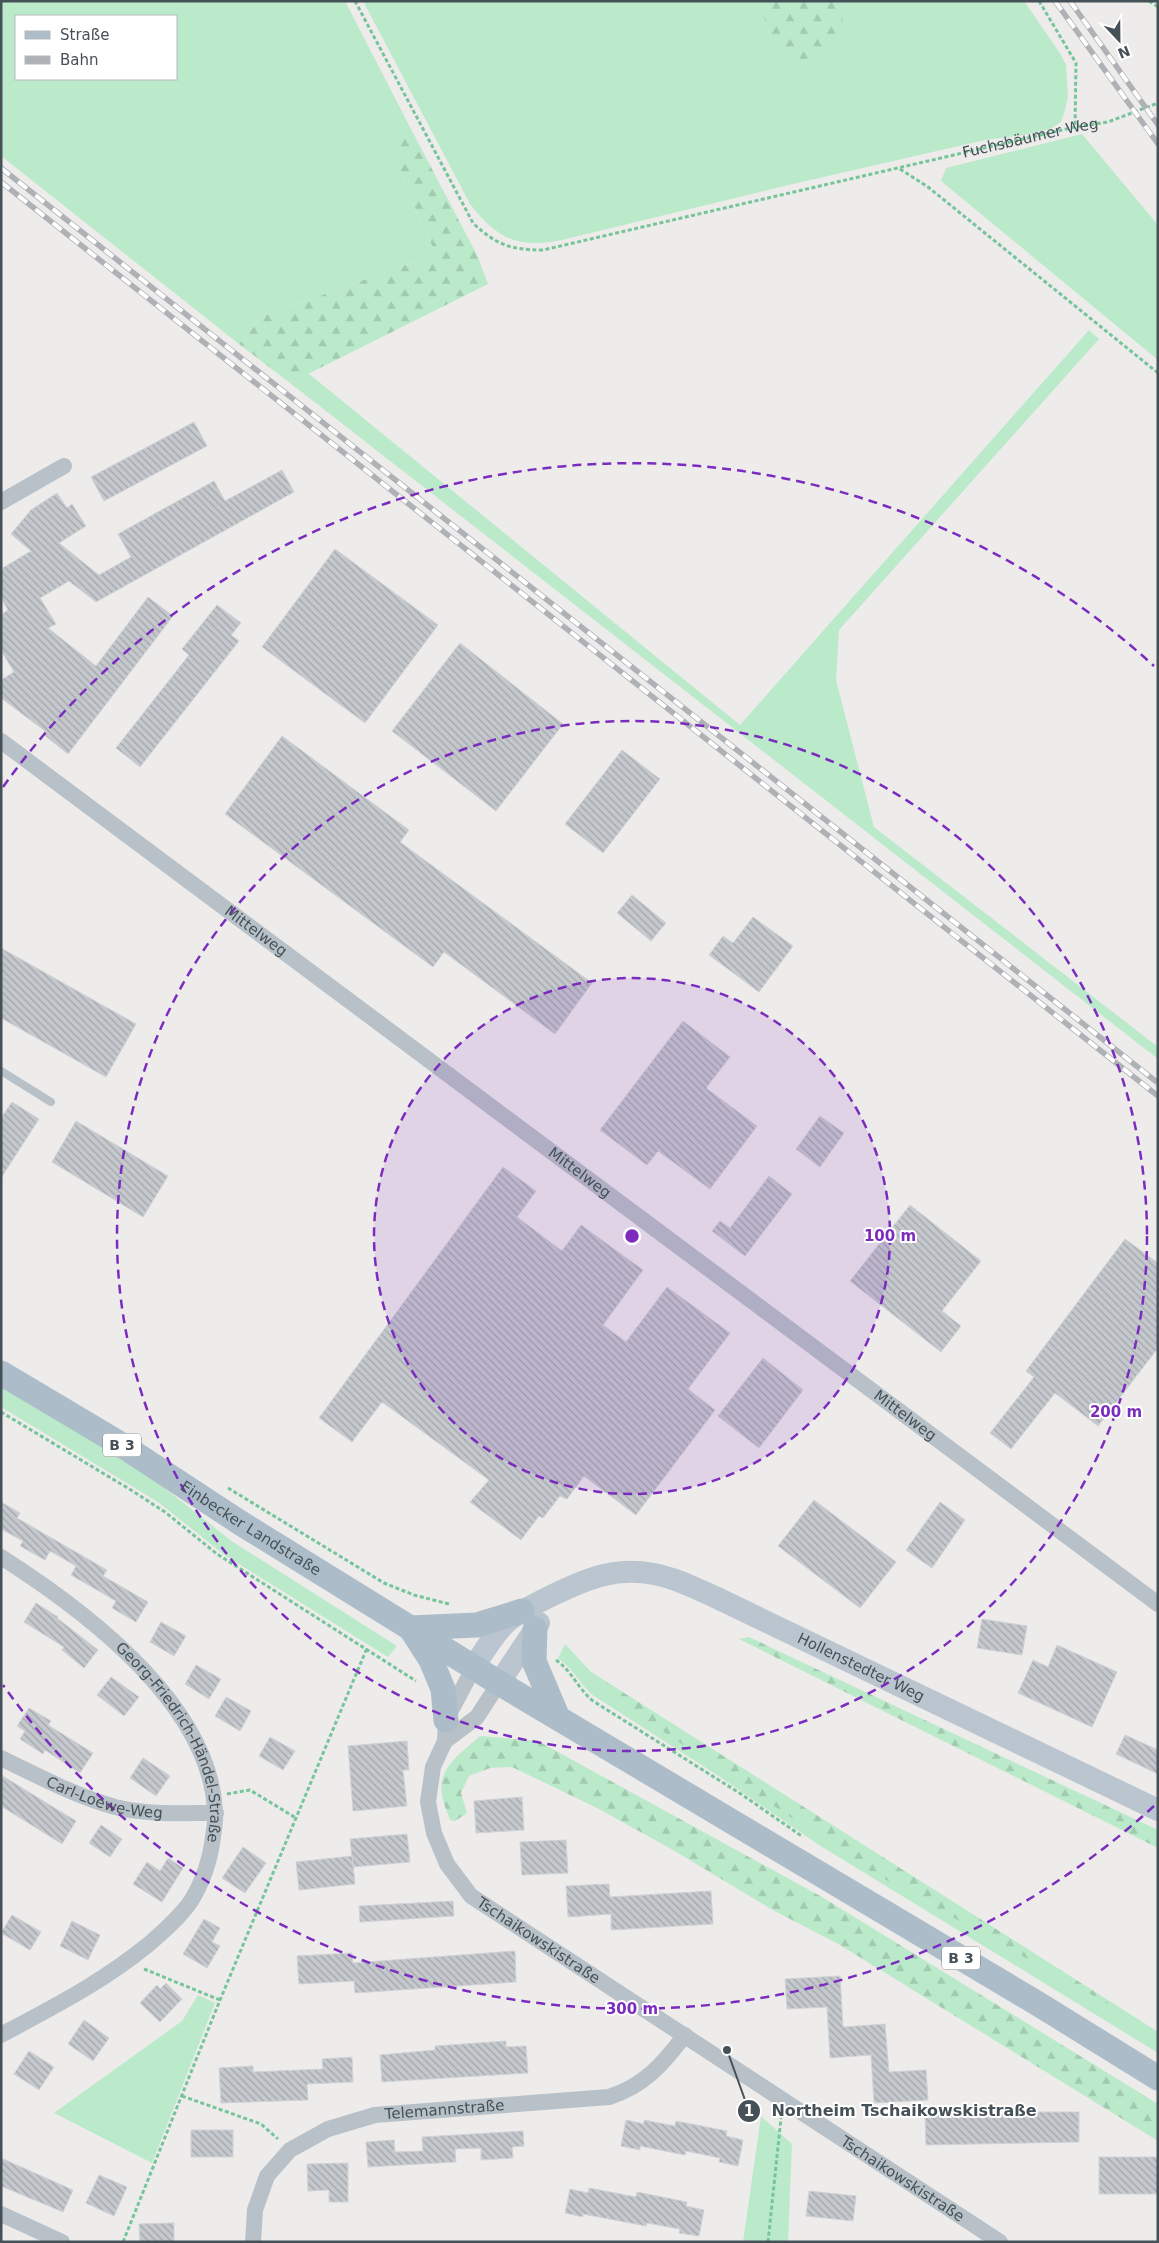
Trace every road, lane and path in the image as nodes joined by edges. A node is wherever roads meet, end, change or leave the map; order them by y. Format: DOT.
graph roads {
  1 [pos="355,1"];
  2 [pos="1039,1"];
  3 [pos="1149,1"];
  4 [pos="1158,7"];
  5 [pos="1158,103"];
  6 [pos="1075,128"];
  7 [pos="900,168"];
  8 [pos="1158,373"];
  9 [pos="64,466"];
  10 [pos="1,502"];
  11 [pos="1,741"];
  12 [pos="1,1071"];
  13 [pos="51,1102"];
  14 [pos="1,1372"];
  15 [pos="1,1412"];
  16 [pos="223,1484"];
  17 [pos="1,1557"];
  18 [pos="1158,1604"];
  19 [pos="451,1605"];
  20 [pos="529,1620"];
  21 [pos="410,1628"];
  22 [pos="367,1648"];
  23 [pos="534,1661"];
  24 [pos="474,1667"];
  25 [pos="499,1683"];
  26 [pos="422,1685"];
  27 [pos="558,1718"];
  28 [pos="445,1731"];
  29 [pos="1,1758"];
  30 [pos="214,1796"];
  31 [pos="1158,1810"];
  32 [pos="216,1813"];
  33 [pos="296,1818"];
  34 [pos="811,1843"];
  35 [pos="127,1962"];
  36 [pos="220,2000"];
  37 [pos="1,2035"];
  38 [pos="685,2035"];
  39 [pos="1158,2078"];
  40 [pos="182,2096"];
  41 [pos="783,2103"];
  42 [pos="290,2150"];
  43 [pos="1,2214"];
  44 [pos="62,2242"];
  45 [pos="123,2242"];
  46 [pos="253,2242"];
  47 [pos="768,2242"];
  48 [pos="1000,2242"];
  1 -- 7 [label="path, Fuchsbäumer Weg"];
  2 -- 6 [label="path"];
  3 -- 4 [label="path"];
  5 -- 6 [label="path, Fuchsbäumer Weg"];
  6 -- 7 [label="path, Fuchsbäumer Weg"];
  7 -- 8 [label="path"];
  9 -- 10 [label="street"];
  11 -- 18 [label="street, Mittelweg"];
  12 -- 13 [label="lane"];
  14 -- 21 [label="main road, Einbecker Landstraße / B 3"];
  15 -- 22 [label="path"];
  16 -- 19 [label="path"];
  17 -- 30 [label="street, Georg-Friedrich-Händel-Straße"];
  20 -- 21 [label="main road"];
  20 -- 23 [label="main road"];
  20 -- 24 [label="main road"];
  20 -- 25 [label="main road"];
  20 -- 31 [label="main road, Hollenstedter Weg"];
  21 -- 24 [label="main road, Einbecker Landstraße / B 3"];
  21 -- 28 [label="main road"];
  22 -- 26 [label="path"];
  22 -- 33 [label="path"];
  23 -- 27 [label="main road"];
  23 -- 34 [label="path"];
  24 -- 25 [label="main road, Einbecker Landstraße / B 3"];
  24 -- 28 [label="street, Tschaikowskistraße"];
  25 -- 27 [label="main road, B 3"];
  25 -- 28 [label="street, Tschaikowskistraße"];
  27 -- 39 [label="main road, B 3"];
  28 -- 38 [label="street, Tschaikowskistraße"];
  29 -- 32 [label="street, Carl-Loewe-Weg"];
  30 -- 32 [label="street, Georg-Friedrich-Händel-Straße"];
  30 -- 33 [label="path"];
  32 -- 35 [label="street, Georg-Friedrich-Händel-Straße"];
  33 -- 36 [label="path"];
  35 -- 36 [label="path"];
  35 -- 37 [label="street, Georg-Friedrich-Händel-Straße"];
  36 -- 40 [label="path"];
  38 -- 41 [label="street, Tschaikowskistraße"];
  38 -- 42 [label="street, Telemannstraße"];
  40 -- 42 [label="path"];
  40 -- 45 [label="path"];
  41 -- 47 [label="path"];
  41 -- 48 [label="street, Tschaikowskistraße"];
  42 -- 46 [label="street, Telemannstraße"];
  43 -- 44 [label="street"];
}
